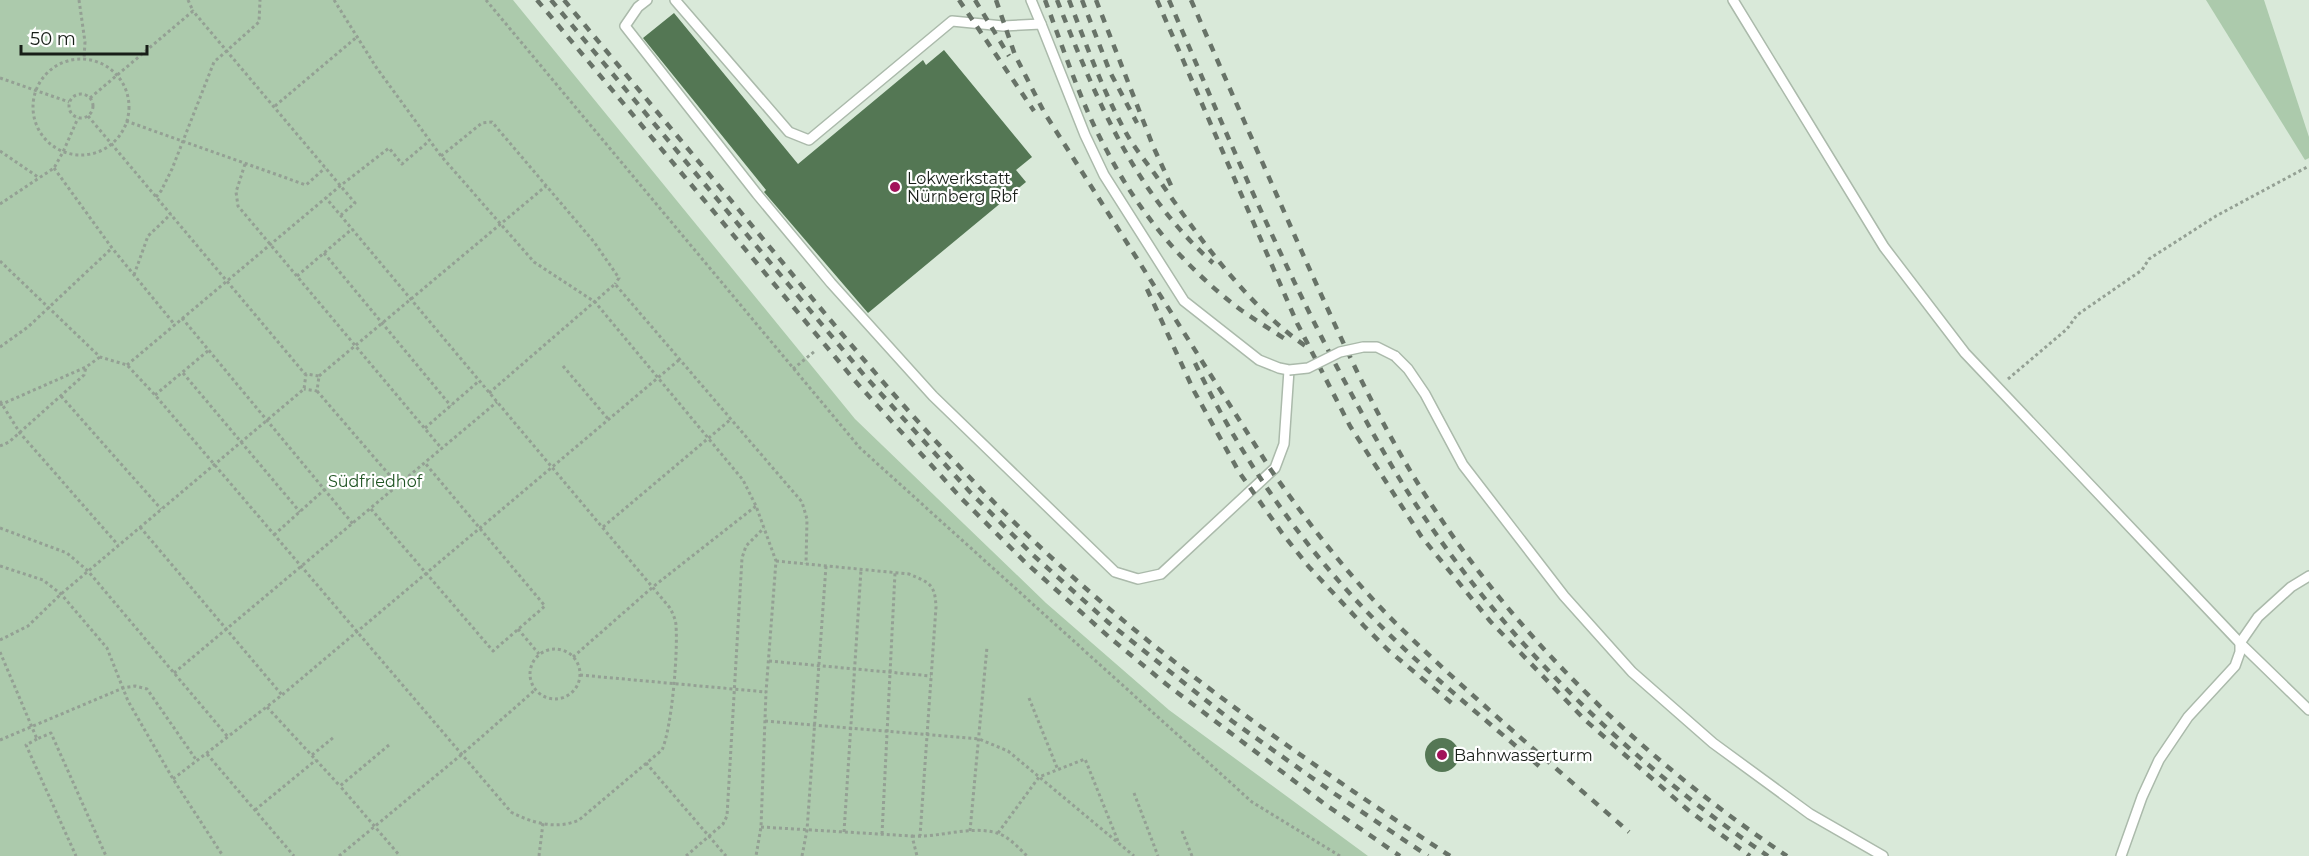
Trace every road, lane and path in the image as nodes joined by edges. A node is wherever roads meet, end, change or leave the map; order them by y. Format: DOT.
graph roads {
  1 [pos="79,0"];
  2 [pos="188,0"];
  3 [pos="260,0"];
  4 [pos="334,0"];
  5 [pos="486,0"];
  6 [pos="647,0"];
  7 [pos="675,0"];
  8 [pos="1031,0"];
  9 [pos="1733,0"];
  10 [pos="193,11"];
  11 [pos="1041,24"];
  12 [pos="358,36"];
  13 [pos="227,50"];
  14 [pos="84,58"];
  15 [pos="118,75"];
  16 [pos="0,78"];
  17 [pos="35,90"];
  18 [pos="90,98"];
  19 [pos="69,102"];
  20 [pos="275,106"];
  21 [pos="88,116"];
  22 [pos="78,118"];
  23 [pos="126,121"];
  24 [pos="183,141"];
  25 [pos="429,141"];
  26 [pos="112,144"];
  27 [pos="0,151"];
  28 [pos="63,152"];
  29 [pos="441,156"];
  30 [pos="245,164"];
  31 [pos="2309,166"];
  32 [pos="54,168"];
  33 [pos="325,168"];
  34 [pos="39,177"];
  35 [pos="340,186"];
  36 [pos="546,186"];
  37 [pos="156,197"];
  38 [pos="326,198"];
  39 [pos="0,204"];
  40 [pos="171,214"];
  41 [pos="340,215"];
  42 [pos="500,224"];
  43 [pos="352,229"];
  44 [pos="271,244"];
  45 [pos="112,248"];
  46 [pos="324,253"];
  47 [pos="0,261"];
  48 [pos="134,275"];
  49 [pos="297,276"];
  50 [pos="227,281"];
  51 [pos="615,284"];
  52 [pos="411,301"];
  53 [pos="595,302"];
  54 [pos="48,307"];
  55 [pos="182,318"];
  56 [pos="383,324"];
  57 [pos="175,325"];
  58 [pos="0,346"];
  59 [pos="356,346"];
  60 [pos="209,350"];
  61 [pos="815,351"];
  62 [pos="100,357"];
  63 [pos="679,360"];
  64 [pos="127,365"];
  65 [pos="563,366"];
  66 [pos="86,367"];
  67 [pos="793,369"];
  68 [pos="1289,370"];
  69 [pos="183,373"];
  70 [pos="306,374"];
  71 [pos="319,376"];
  72 [pos="658,378"];
  73 [pos="479,381"];
  74 [pos="1997,388"];
  75 [pos="304,389"];
  76 [pos="317,391"];
  77 [pos="489,393"];
  78 [pos="155,395"];
  79 [pos="61,396"];
  80 [pos="497,402"];
  81 [pos="1,403"];
  82 [pos="451,406"];
  83 [pos="267,420"];
  84 [pos="609,420"];
  85 [pos="730,420"];
  86 [pos="425,428"];
  87 [pos="20,433"];
  88 [pos="709,438"];
  89 [pos="241,442"];
  90 [pos="0,446"];
  91 [pos="442,449"];
  92 [pos="425,463"];
  93 [pos="214,465"];
  94 [pos="552,468"];
  95 [pos="398,486"];
  96 [pos="325,489"];
  97 [pos="756,506"];
  98 [pos="161,509"];
  99 [pos="371,509"];
  100 [pos="300,512"];
  101 [pos="353,524"];
  102 [pos="140,527"];
  103 [pos="603,527"];
  104 [pos="0,528"];
  105 [pos="480,528"];
  106 [pos="764,528"];
  107 [pos="274,535"];
  108 [pos="118,545"];
  109 [pos="776,561"];
  110 [pos="806,564"];
  111 [pos="0,566"];
  112 [pos="826,566"];
  113 [pos="302,567"];
  114 [pos="861,570"];
  115 [pos="88,571"];
  116 [pos="426,573"];
  117 [pos="895,573"];
  118 [pos="2309,576"];
  119 [pos="654,586"];
  120 [pos="61,594"];
  121 [pos="518,629"];
  122 [pos="227,631"];
  123 [pos="357,631"];
  124 [pos="0,640"];
  125 [pos="2240,643"];
  126 [pos="987,647"];
  127 [pos="0,652"];
  128 [pos="539,654"];
  129 [pos="573,657"];
  130 [pos="769,662"];
  131 [pos="819,666"];
  132 [pos="854,669"];
  133 [pos="890,672"];
  134 [pos="174,673"];
  135 [pos="580,675"];
  136 [pos="931,676"];
  137 [pos="674,683"];
  138 [pos="123,688"];
  139 [pos="734,689"];
  140 [pos="535,690"];
  141 [pos="766,692"];
  142 [pos="282,695"];
  143 [pos="1029,698"];
  144 [pos="267,706"];
  145 [pos="2309,710"];
  146 [pos="765,721"];
  147 [pos="814,725"];
  148 [pos="32,726"];
  149 [pos="851,729"];
  150 [pos="887,732"];
  151 [pos="927,735"];
  152 [pos="228,737"];
  153 [pos="334,737"];
  154 [pos="37,739"];
  155 [pos="979,739"];
  156 [pos="0,740"];
  157 [pos="389,745"];
  158 [pos="207,754"];
  159 [pos="312,755"];
  160 [pos="461,755"];
  161 [pos="316,760"];
  162 [pos="197,761"];
  163 [pos="646,763"];
  164 [pos="1058,770"];
  165 [pos="1039,777"];
  166 [pos="173,779"];
  167 [pos="340,786"];
  168 [pos="1134,793"];
  169 [pos="255,810"];
  170 [pos="543,823"];
  171 [pos="374,827"];
  172 [pos="761,827"];
  173 [pos="807,830"];
  174 [pos="970,831"];
  175 [pos="1182,831"];
  176 [pos="844,832"];
  177 [pos="998,833"];
  178 [pos="882,834"];
  179 [pos="709,836"];
  180 [pos="912,836"];
  181 [pos="920,836"];
  182 [pos="1119,843"];
  183 [pos="76,856"];
  184 [pos="106,856"];
  185 [pos="224,856"];
  186 [pos="294,856"];
  187 [pos="339,856"];
  188 [pos="400,856"];
  189 [pos="538,856"];
  190 [pos="686,856"];
  191 [pos="726,856"];
  192 [pos="756,856"];
  193 [pos="802,856"];
  194 [pos="916,856"];
  195 [pos="1027,856"];
  196 [pos="1134,856"];
  197 [pos="1158,856"];
  198 [pos="1192,856"];
  199 [pos="1340,856"];
  200 [pos="1883,856"];
  201 [pos="2121,856"];
  1 -- 14 [label="path"];
  2 -- 10 [label="path"];
  3 -- 13 [label="path"];
  4 -- 12 [label="path"];
  5 -- 67 [label="path"];
  6 -- 68 [label="lane"];
  7 -- 11 [label="lane"];
  8 -- 11 [label="lane"];
  9 -- 74 [label="lane"];
  10 -- 13 [label="path"];
  10 -- 15 [label="path"];
  11 -- 68 [label="lane"];
  12 -- 20 [label="path"];
  12 -- 25 [label="path"];
  13 -- 20 [label="path"];
  13 -- 24 [label="path"];
  14 -- 15 [label="path"];
  14 -- 17 [label="path"];
  15 -- 18 [label="path"];
  15 -- 23 [label="path"];
  16 -- 17 [label="path"];
  17 -- 19 [label="path"];
  17 -- 28 [label="path"];
  18 -- 19 [label="path"];
  18 -- 21 [label="path"];
  19 -- 22 [label="path"];
  20 -- 33 [label="path"];
  21 -- 22 [label="path"];
  21 -- 26 [label="path"];
  22 -- 28 [label="path"];
  23 -- 24 [label="path"];
  23 -- 26 [label="path"];
  24 -- 30 [label="path"];
  24 -- 37 [label="path"];
  25 -- 29 [label="path"];
  25 -- 35 [label="path"];
  26 -- 28 [label="path"];
  26 -- 37 [label="path"];
  27 -- 34 [label="path"];
  28 -- 32 [label="path"];
  29 -- 36 [label="path"];
  29 -- 42 [label="path"];
  30 -- 33 [label="path"];
  30 -- 44 [label="path"];
  31 -- 74 [label="path"];
  32 -- 34 [label="path"];
  32 -- 45 [label="path"];
  33 -- 35 [label="path"];
  34 -- 39 [label="path"];
  35 -- 38 [label="path"];
  35 -- 41 [label="path"];
  36 -- 42 [label="path"];
  36 -- 51 [label="path"];
  37 -- 40 [label="path"];
  38 -- 41 [label="path"];
  38 -- 44 [label="path"];
  40 -- 48 [label="path"];
  40 -- 50 [label="path"];
  41 -- 43 [label="path"];
  42 -- 52 [label="path"];
  42 -- 53 [label="path"];
  43 -- 46 [label="path"];
  43 -- 52 [label="path"];
  44 -- 49 [label="path"];
  44 -- 50 [label="path"];
  45 -- 48 [label="path"];
  45 -- 54 [label="path"];
  46 -- 49 [label="path"];
  46 -- 56 [label="path"];
  47 -- 54 [label="path"];
  48 -- 57 [label="path"];
  49 -- 59 [label="path"];
  50 -- 55 [label="path"];
  50 -- 70 [label="path"];
  51 -- 53 [label="path"];
  51 -- 63 [label="path"];
  52 -- 56 [label="path"];
  52 -- 73 [label="path"];
  53 -- 72 [label="path"];
  53 -- 77 [label="path"];
  54 -- 58 [label="path"];
  54 -- 62 [label="path"];
  55 -- 57 [label="path"];
  55 -- 60 [label="path"];
  56 -- 59 [label="path"];
  56 -- 82 [label="path"];
  57 -- 64 [label="path"];
  59 -- 71 [label="path"];
  59 -- 86 [label="path"];
  60 -- 69 [label="path"];
  60 -- 83 [label="path"];
  61 -- 67 [label="path"];
  62 -- 64 [label="path"];
  62 -- 66 [label="path"];
  63 -- 72 [label="path"];
  63 -- 85 [label="path"];
  64 -- 78 [label="path"];
  65 -- 84 [label="path"];
  66 -- 79 [label="path"];
  66 -- 81 [label="path"];
  67 -- 199 [label="path"];
  68 -- 200 [label="lane, bridge"];
  69 -- 78 [label="path"];
  69 -- 89 [label="path"];
  70 -- 71 [label="path"];
  70 -- 75 [label="path"];
  71 -- 76 [label="path"];
  72 -- 84 [label="path"];
  72 -- 88 [label="path"];
  73 -- 77 [label="path"];
  73 -- 82 [label="path"];
  74 -- 125 [label="lane"];
  75 -- 76 [label="path"];
  75 -- 83 [label="path"];
  76 -- 95 [label="path"];
  77 -- 80 [label="path"];
  78 -- 93 [label="path"];
  79 -- 87 [label="path"];
  79 -- 98 [label="path"];
  80 -- 91 [label="path"];
  80 -- 94 [label="path"];
  81 -- 87 [label="path"];
  82 -- 86 [label="path"];
  83 -- 89 [label="path"];
  83 -- 96 [label="path"];
  84 -- 94 [label="path"];
  85 -- 88 [label="path"];
  85 -- 110 [label="path"];
  86 -- 91 [label="path"];
  87 -- 90 [label="path"];
  87 -- 108 [label="path"];
  88 -- 97 [label="path"];
  88 -- 103 [label="path"];
  89 -- 93 [label="path"];
  89 -- 100 [label="path"];
  91 -- 92 [label="path"];
  92 -- 95 [label="path"];
  92 -- 105 [label="path"];
  93 -- 98 [label="path"];
  93 -- 107 [label="path"];
  94 -- 103 [label="path"];
  94 -- 105 [label="path"];
  95 -- 99 [label="path"];
  96 -- 100 [label="path"];
  96 -- 101 [label="path"];
  97 -- 106 [label="path"];
  97 -- 119 [label="path"];
  98 -- 102 [label="path"];
  99 -- 101 [label="path"];
  99 -- 116 [label="path"];
  100 -- 107 [label="path"];
  101 -- 113 [label="path"];
  102 -- 108 [label="path"];
  102 -- 122 [label="path"];
  103 -- 119 [label="path"];
  104 -- 115 [label="path"];
  105 -- 116 [label="path"];
  105 -- 121 [label="path"];
  106 -- 109 [label="path"];
  106 -- 139 [label="path"];
  107 -- 113 [label="path"];
  108 -- 115 [label="path"];
  109 -- 110 [label="path"];
  109 -- 130 [label="path"];
  110 -- 112 [label="path"];
  111 -- 120 [label="path"];
  112 -- 114 [label="path"];
  112 -- 131 [label="path"];
  113 -- 122 [label="path"];
  113 -- 123 [label="path"];
  114 -- 117 [label="path"];
  114 -- 132 [label="path"];
  115 -- 120 [label="path"];
  115 -- 134 [label="path"];
  116 -- 121 [label="path"];
  116 -- 123 [label="path"];
  117 -- 133 [label="path"];
  117 -- 136 [label="path"];
  118 -- 125 [label="lane"];
  119 -- 129 [label="path"];
  119 -- 137 [label="path"];
  120 -- 124 [label="path"];
  120 -- 138 [label="path"];
  121 -- 128 [label="path"];
  122 -- 134 [label="path"];
  122 -- 142 [label="path"];
  123 -- 142 [label="path"];
  123 -- 160 [label="path"];
  125 -- 145 [label="lane"];
  125 -- 201 [label="lane"];
  126 -- 155 [label="path"];
  127 -- 148 [label="path"];
  128 -- 129 [label="path"];
  128 -- 140 [label="path"];
  129 -- 135 [label="path"];
  130 -- 131 [label="path"];
  130 -- 141 [label="path"];
  131 -- 132 [label="path"];
  131 -- 147 [label="path"];
  132 -- 133 [label="path"];
  132 -- 149 [label="path"];
  133 -- 136 [label="path"];
  133 -- 150 [label="path"];
  134 -- 152 [label="path"];
  135 -- 137 [label="path"];
  135 -- 140 [label="path"];
  136 -- 151 [label="path"];
  137 -- 139 [label="path"];
  137 -- 163 [label="path"];
  138 -- 148 [label="path"];
  138 -- 162 [label="path"];
  138 -- 166 [label="path"];
  139 -- 141 [label="path"];
  139 -- 179 [label="path"];
  140 -- 160 [label="path"];
  141 -- 146 [label="path"];
  142 -- 144 [label="path"];
  143 -- 164 [label="path"];
  144 -- 152 [label="path"];
  144 -- 159 [label="path"];
  146 -- 147 [label="path"];
  146 -- 172 [label="path"];
  147 -- 149 [label="path"];
  147 -- 173 [label="path"];
  148 -- 154 [label="path"];
  148 -- 156 [label="path"];
  149 -- 150 [label="path"];
  149 -- 176 [label="path"];
  150 -- 151 [label="path"];
  150 -- 178 [label="path"];
  151 -- 155 [label="path"];
  151 -- 181 [label="path"];
  152 -- 158 [label="path"];
  153 -- 159 [label="path"];
  154 -- 183 [label="path"];
  154 -- 184 [label="path"];
  155 -- 165 [label="path"];
  155 -- 174 [label="path"];
  157 -- 167 [label="path"];
  158 -- 162 [label="path"];
  158 -- 169 [label="path"];
  159 -- 161 [label="path"];
  160 -- 170 [label="path"];
  160 -- 171 [label="path"];
  161 -- 167 [label="path"];
  161 -- 169 [label="path"];
  162 -- 166 [label="path"];
  163 -- 170 [label="path"];
  163 -- 179 [label="path"];
  164 -- 165 [label="path"];
  164 -- 182 [label="path"];
  165 -- 177 [label="path"];
  165 -- 182 [label="path"];
  166 -- 185 [label="path"];
  167 -- 171 [label="path"];
  168 -- 197 [label="path"];
  169 -- 186 [label="path"];
  170 -- 189 [label="path"];
  171 -- 187 [label="path"];
  171 -- 188 [label="path"];
  172 -- 173 [label="path"];
  172 -- 192 [label="path"];
  173 -- 176 [label="path"];
  173 -- 193 [label="path"];
  174 -- 177 [label="path"];
  174 -- 181 [label="path"];
  175 -- 198 [label="path"];
  176 -- 178 [label="path"];
  177 -- 195 [label="path"];
  178 -- 180 [label="path"];
  179 -- 190 [label="path"];
  179 -- 191 [label="path"];
  180 -- 181 [label="path"];
  180 -- 194 [label="path"];
  182 -- 196 [label="path"];
}
